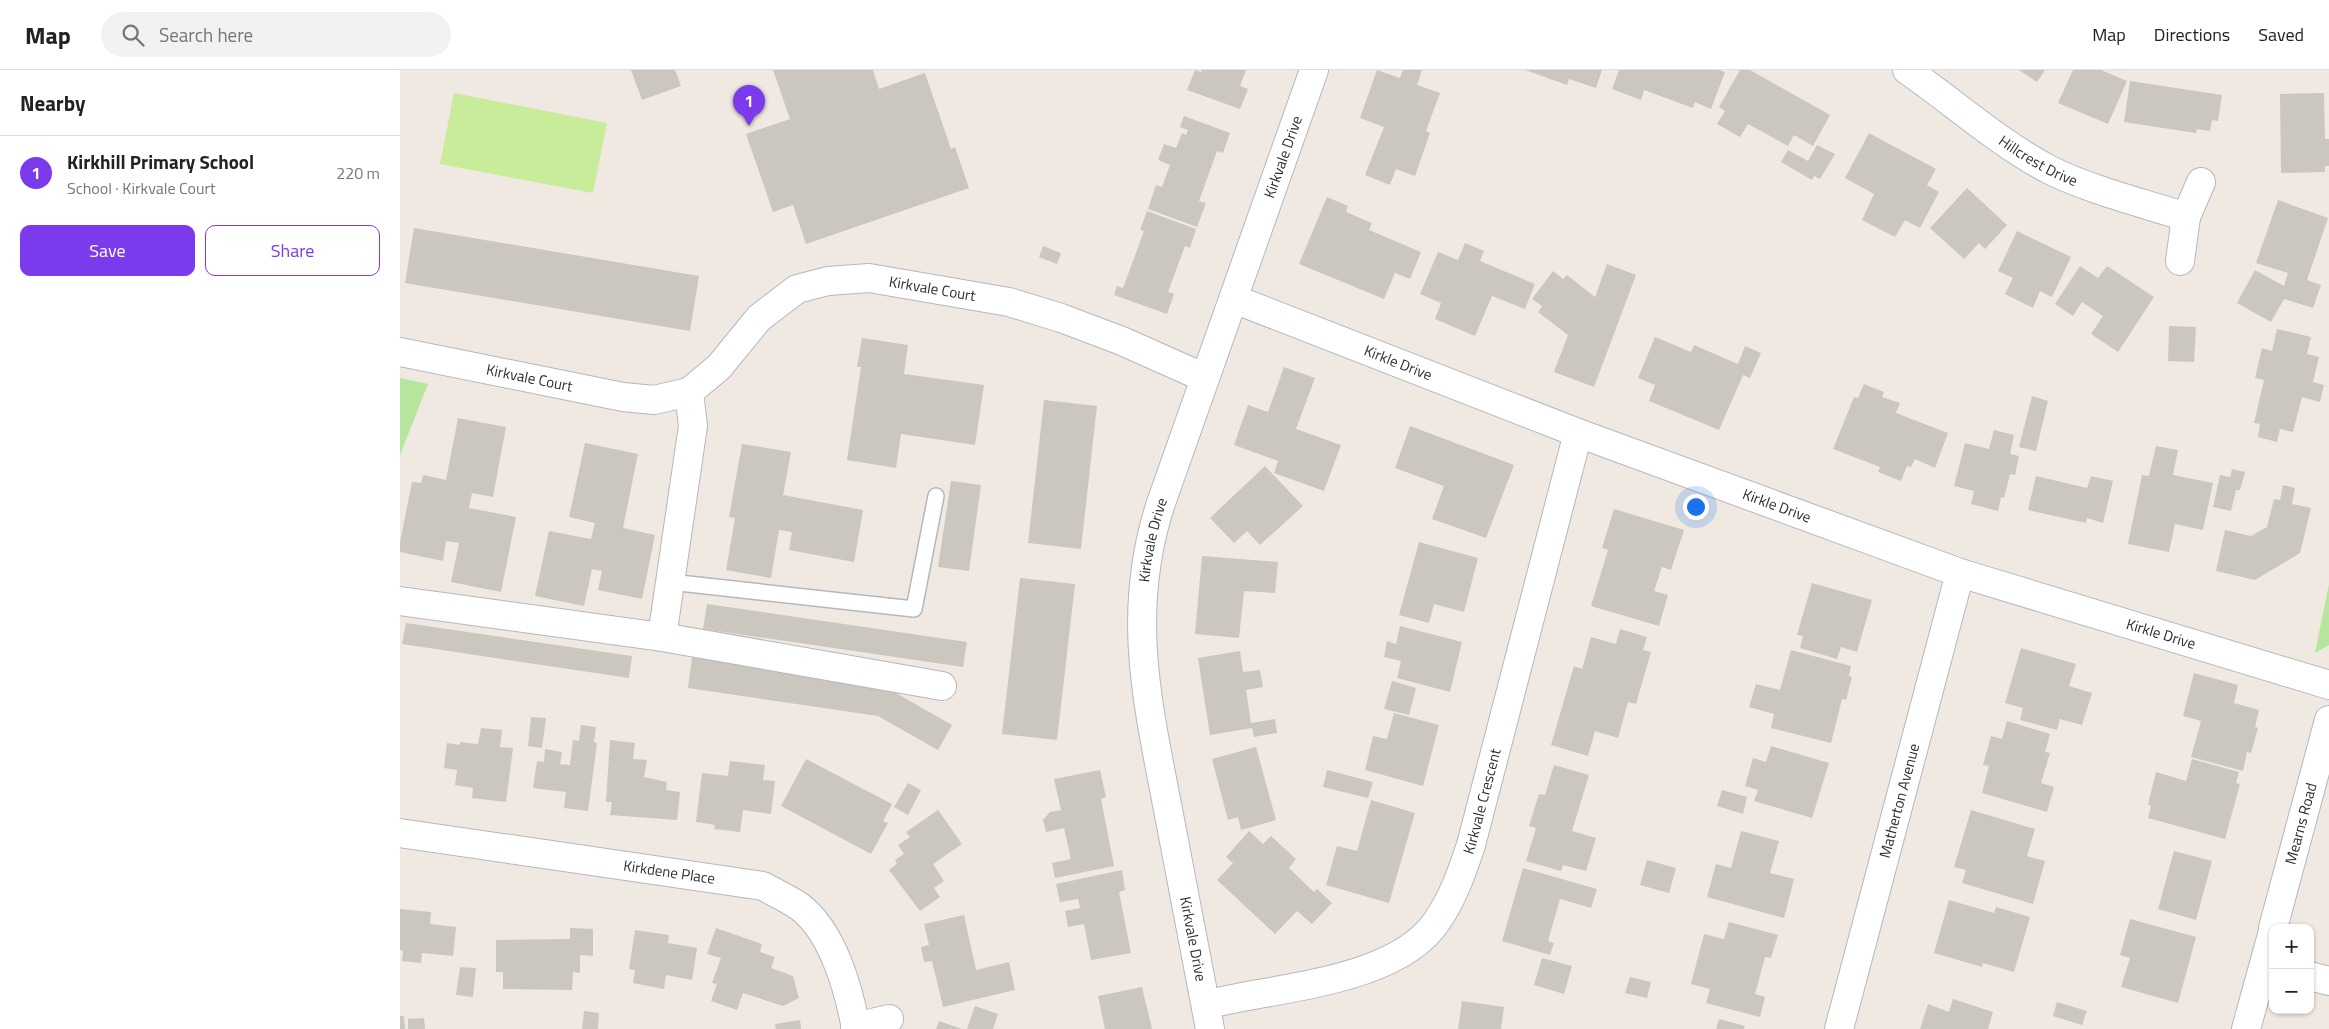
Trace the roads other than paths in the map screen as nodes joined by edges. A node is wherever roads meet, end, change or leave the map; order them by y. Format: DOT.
graph roads {
  1 [pos="1314,70"];
  2 [pos="1906,70"];
  3 [pos="2201,182"];
  4 [pos="2186,218"];
  5 [pos="2180,261"];
  6 [pos="1234,299"];
  7 [pos="400,352"];
  8 [pos="1205,378"];
  9 [pos="689,392"];
  10 [pos="1578,433"];
  11 [pos="936,496"];
  12 [pos="1960,573"];
  13 [pos="670,582"];
  14 [pos="400,601"];
  15 [pos="662,637"];
  16 [pos="2329,685"];
  17 [pos="942,686"];
  18 [pos="2329,720"];
  19 [pos="400,832"];
  20 [pos="2274,924"];
  21 [pos="2269,964"];
  22 [pos="2314,977"];
  23 [pos="2329,981"];
  24 [pos="1208,1017"];
  25 [pos="889,1019"];
  26 [pos="856,1028"];
  27 [pos="1839,1029"];
  28 [pos="2246,1029"];
  1 -- 6 [label="street, Kirkvale Drive"];
  2 -- 4 [label="street, Hillcrest Drive"];
  3 -- 4 [label="street"];
  4 -- 5 [label="street"];
  6 -- 8 [label="street, Kirkvale Drive"];
  6 -- 10 [label="street, Kirkle Drive"];
  7 -- 9 [label="street, Kirkvale Court"];
  8 -- 9 [label="street, Kirkvale Court"];
  8 -- 24 [label="street, Kirkvale Drive"];
  9 -- 13 [label="street"];
  10 -- 12 [label="street, Kirkle Drive"];
  10 -- 24 [label="street, Kirkvale Crescent"];
  11 -- 13 [label="lane"];
  12 -- 16 [label="street, Kirkle Drive"];
  12 -- 27 [label="street, Matherton Avenue"];
  13 -- 15 [label="street"];
  14 -- 15 [label="street"];
  15 -- 17 [label="street"];
  18 -- 20 [label="street, Mearns Road"];
  19 -- 26 [label="street, Kirkdene Place"];
  21 -- 28 [label="street, Mearns Road"];
  22 -- 23 [label="street"];
  25 -- 26 [label="street, Kirkdene Place"];
}
